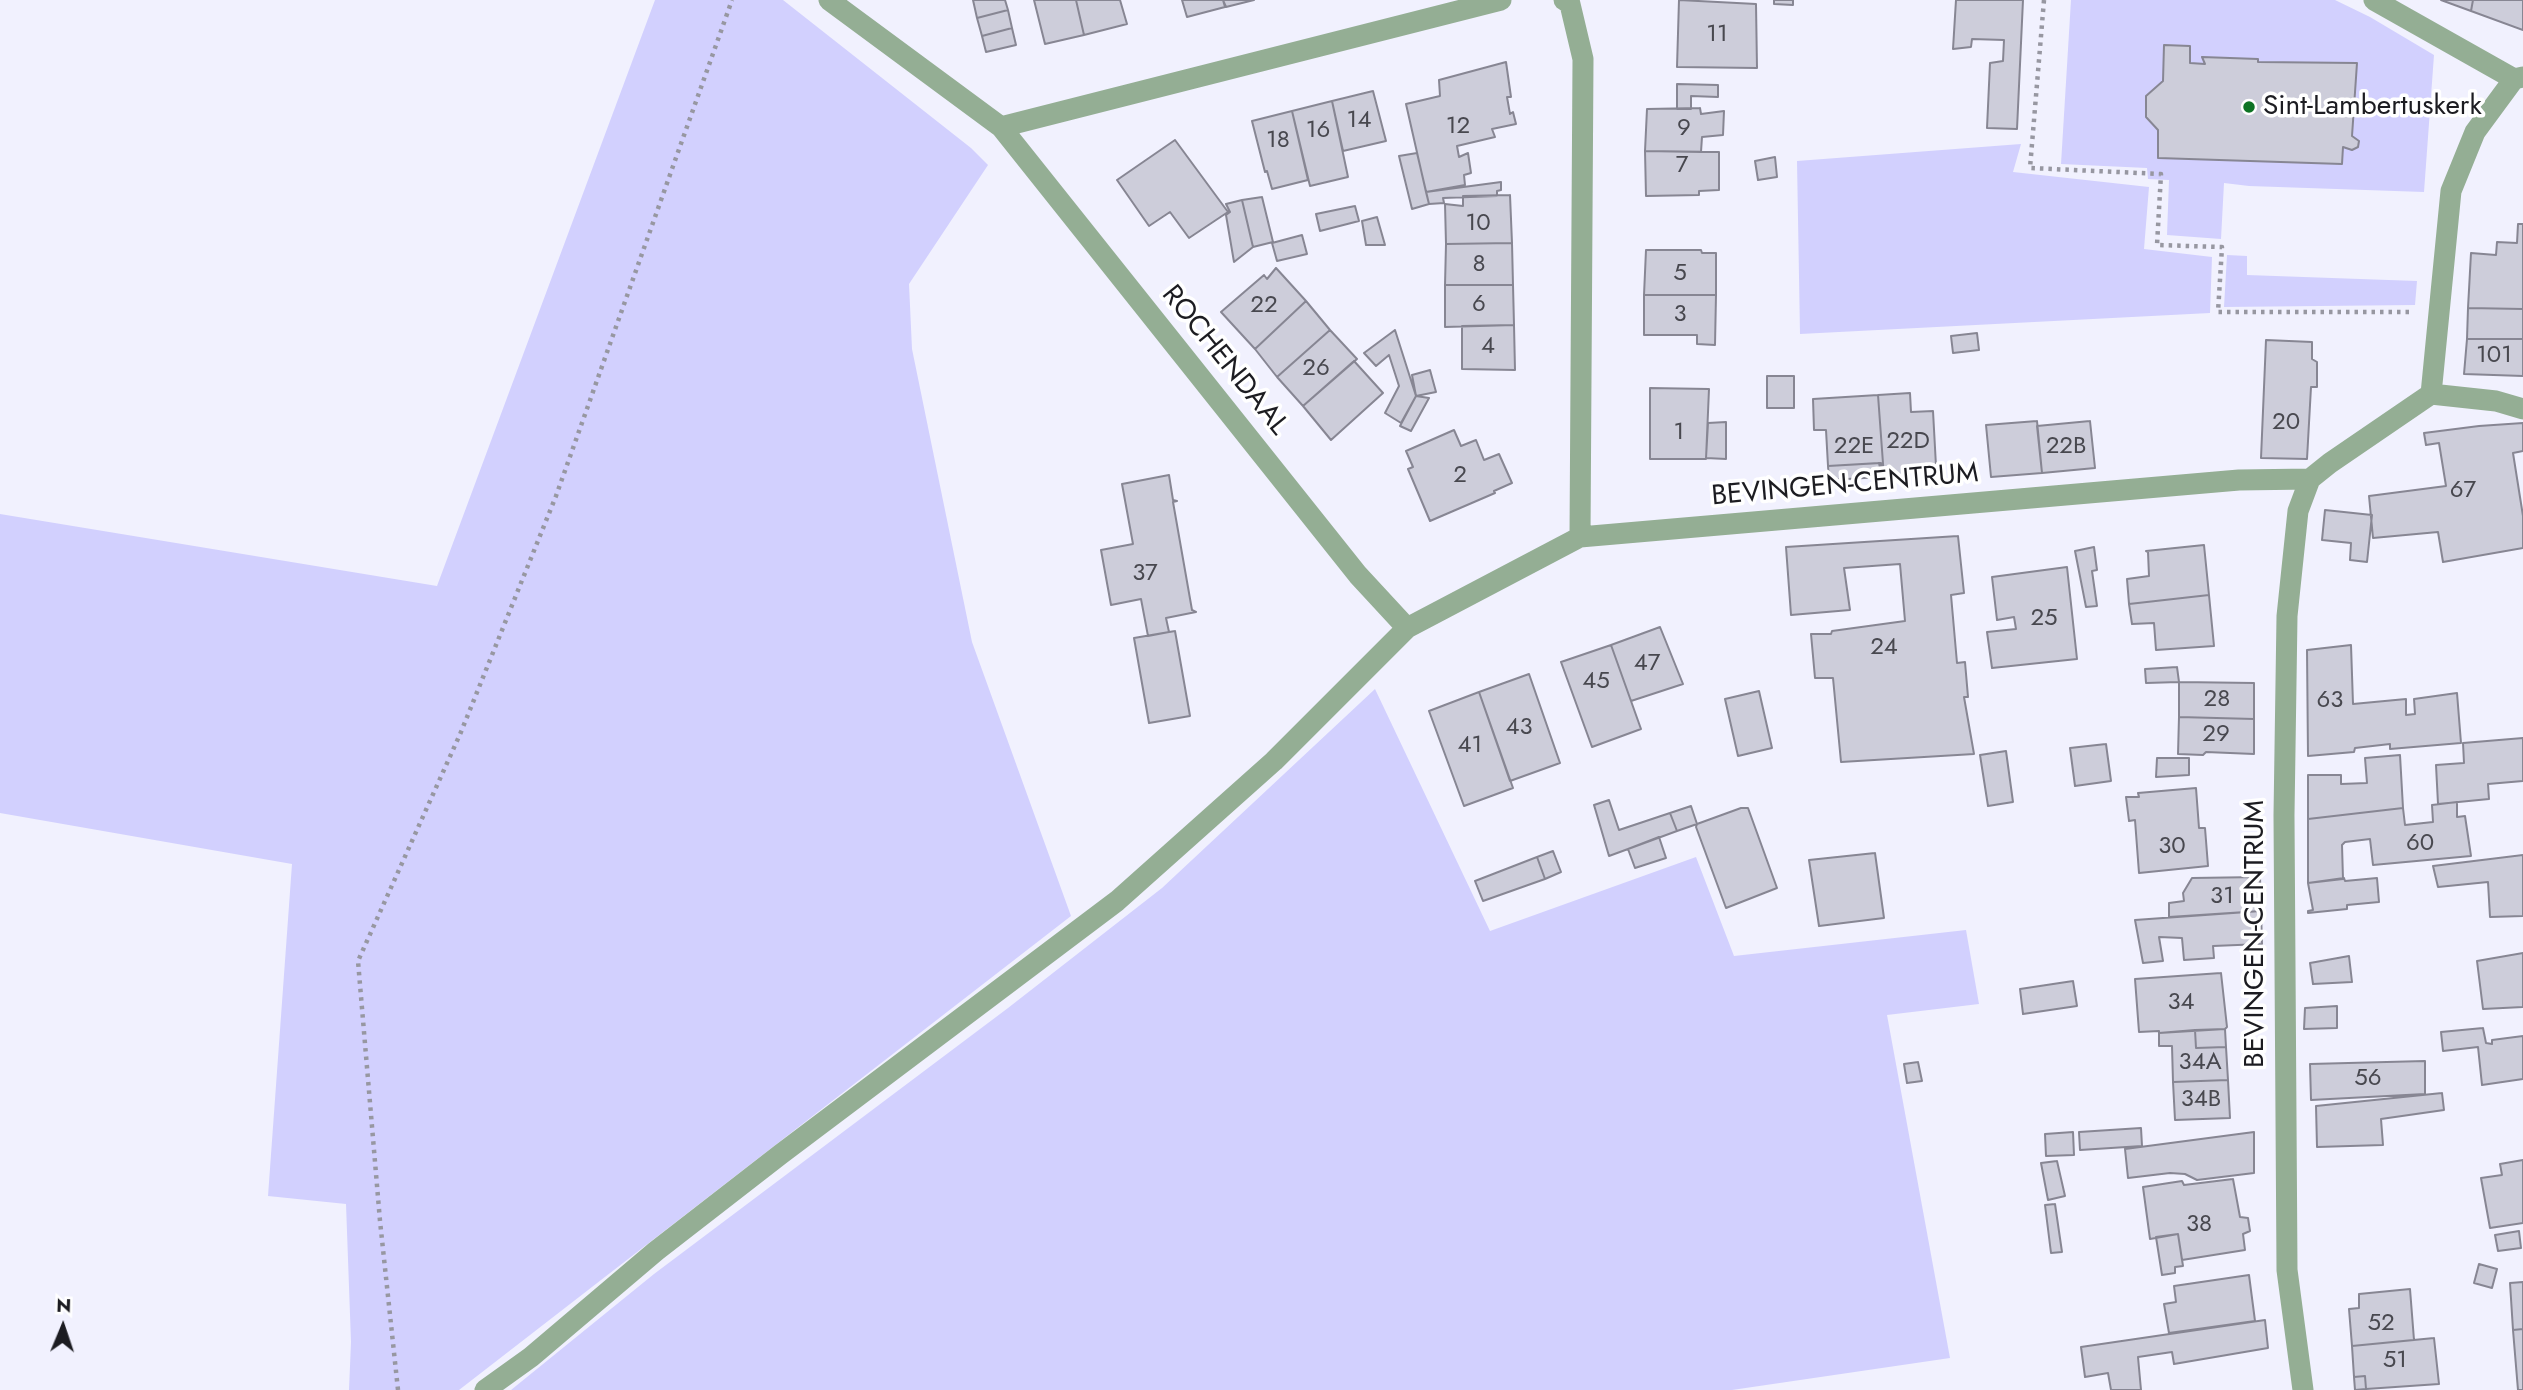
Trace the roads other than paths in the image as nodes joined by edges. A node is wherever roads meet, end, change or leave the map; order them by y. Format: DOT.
graph roads {
  1 [pos="829,0"];
  2 [pos="1501,0"];
  3 [pos="1564,0"];
  4 [pos="2374,0"];
  5 [pos="2519,78"];
  6 [pos="1001,127"];
  7 [pos="2431,394"];
  8 [pos="2523,410"];
  9 [pos="2310,479"];
  10 [pos="1580,537"];
  11 [pos="1407,628"];
  12 [pos="485,1390"];
  13 [pos="2303,1390"];
  1 -- 6 [label="street, ROCHENDAAL"];
  2 -- 6 [label="street"];
  3 -- 10 [label="street"];
  4 -- 5 [label="street"];
  5 -- 7 [label="street"];
  6 -- 11 [label="street, ROCHENDAAL"];
  7 -- 8 [label="street"];
  7 -- 9 [label="street"];
  9 -- 10 [label="street, BEVINGEN-CENTRUM"];
  9 -- 13 [label="street, BEVINGEN-CENTRUM"];
  10 -- 11 [label="street, BEVINGEN-CENTRUM"];
  11 -- 12 [label="street, BEVINGEN-CENTRUM"];
}
